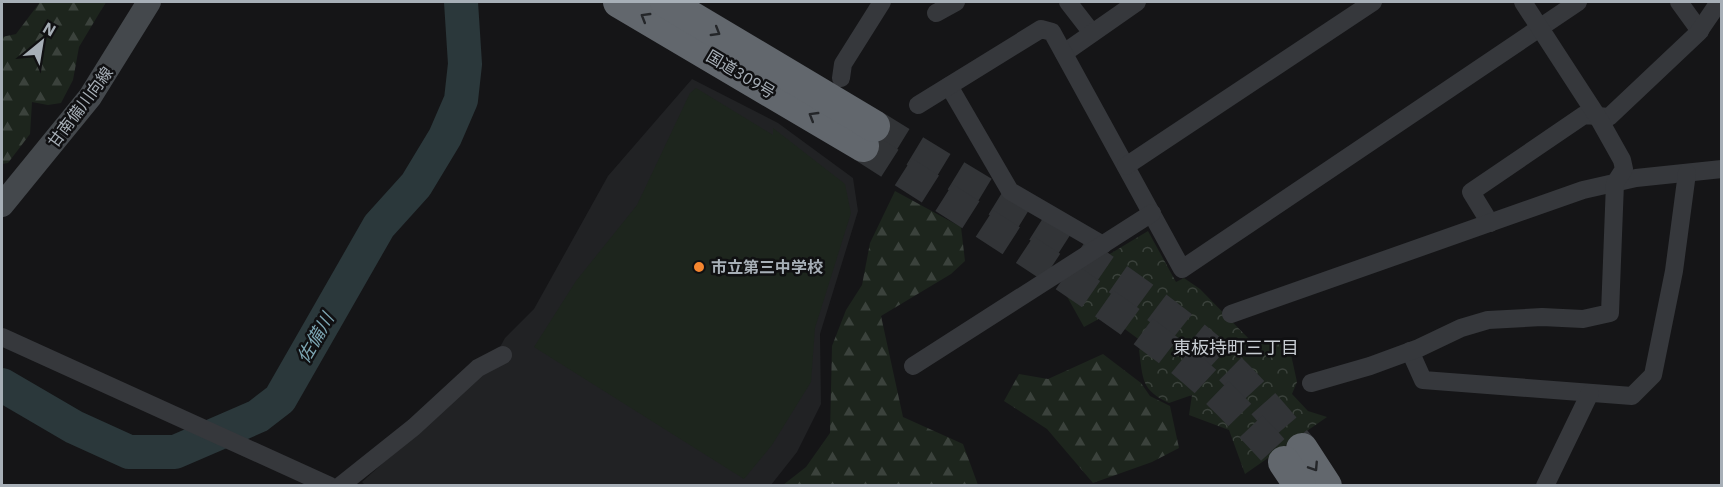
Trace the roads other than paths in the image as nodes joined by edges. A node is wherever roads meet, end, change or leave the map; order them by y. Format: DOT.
graph roads {
  1 [pos="149,2"];
  2 [pos="620,2"];
  3 [pos="666,2"];
  4 [pos="882,2"];
  5 [pos="956,2"];
  6 [pos="1068,2"];
  7 [pos="1137,2"];
  8 [pos="1373,2"];
  9 [pos="1523,2"];
  10 [pos="1578,2"];
  11 [pos="1679,2"];
  12 [pos="1719,2"];
  13 [pos="936,13"];
  14 [pos="1539,27"];
  15 [pos="1700,31"];
  16 [pos="1092,33"];
  17 [pos="1064,53"];
  18 [pos="841,78"];
  19 [pos="949,86"];
  20 [pos="918,105"];
  21 [pos="1598,116"];
  22 [pos="1126,166"];
  23 [pos="1722,169"];
  24 [pos="1687,173"];
  25 [pos="1615,183"];
  26 [pos="2,205"];
  27 [pos="1152,213"];
  28 [pos="1490,223"];
  29 [pos="1103,244"];
  30 [pos="1231,314"];
  31 [pos="2,337"];
  32 [pos="1410,351"];
  33 [pos="503,355"];
  34 [pos="913,366"];
  35 [pos="1311,383"];
  36 [pos="1590,393"];
  37 [pos="1296,465"];
  38 [pos="330,486"];
  39 [pos="340,486"];
  40 [pos="1326,486"];
  41 [pos="1545,486"];
  1 -- 26 [label="main road, 甘南備川向線"];
  3 -- 2 [label="highway, 国道309号, one-way"];
  4 -- 18 [label="street"];
  5 -- 13 [label="street"];
  6 -- 16 [label="street"];
  7 -- 16 [label="street"];
  8 -- 22 [label="street"];
  9 -- 14 [label="street"];
  10 -- 14 [label="street"];
  11 -- 15 [label="street"];
  12 -- 15 [label="street"];
  14 -- 21 [label="street"];
  14 -- 27 [label="street"];
  15 -- 21 [label="street"];
  16 -- 17 [label="street"];
  17 -- 19 [label="street"];
  17 -- 22 [label="street"];
  19 -- 20 [label="street"];
  19 -- 29 [label="street"];
  21 -- 25 [label="street"];
  21 -- 28 [label="street"];
  22 -- 27 [label="street"];
  23 -- 24 [label="street"];
  24 -- 25 [label="street"];
  24 -- 36 [label="street"];
  25 -- 28 [label="street"];
  25 -- 32 [label="street"];
  27 -- 29 [label="street"];
  28 -- 30 [label="street"];
  29 -- 34 [label="street"];
  31 -- 38 [label="street"];
  32 -- 35 [label="street"];
  32 -- 36 [label="street"];
  33 -- 39 [label="street"];
  36 -- 41 [label="street"];
  37 -- 40 [label="highway, one-way"];
}
